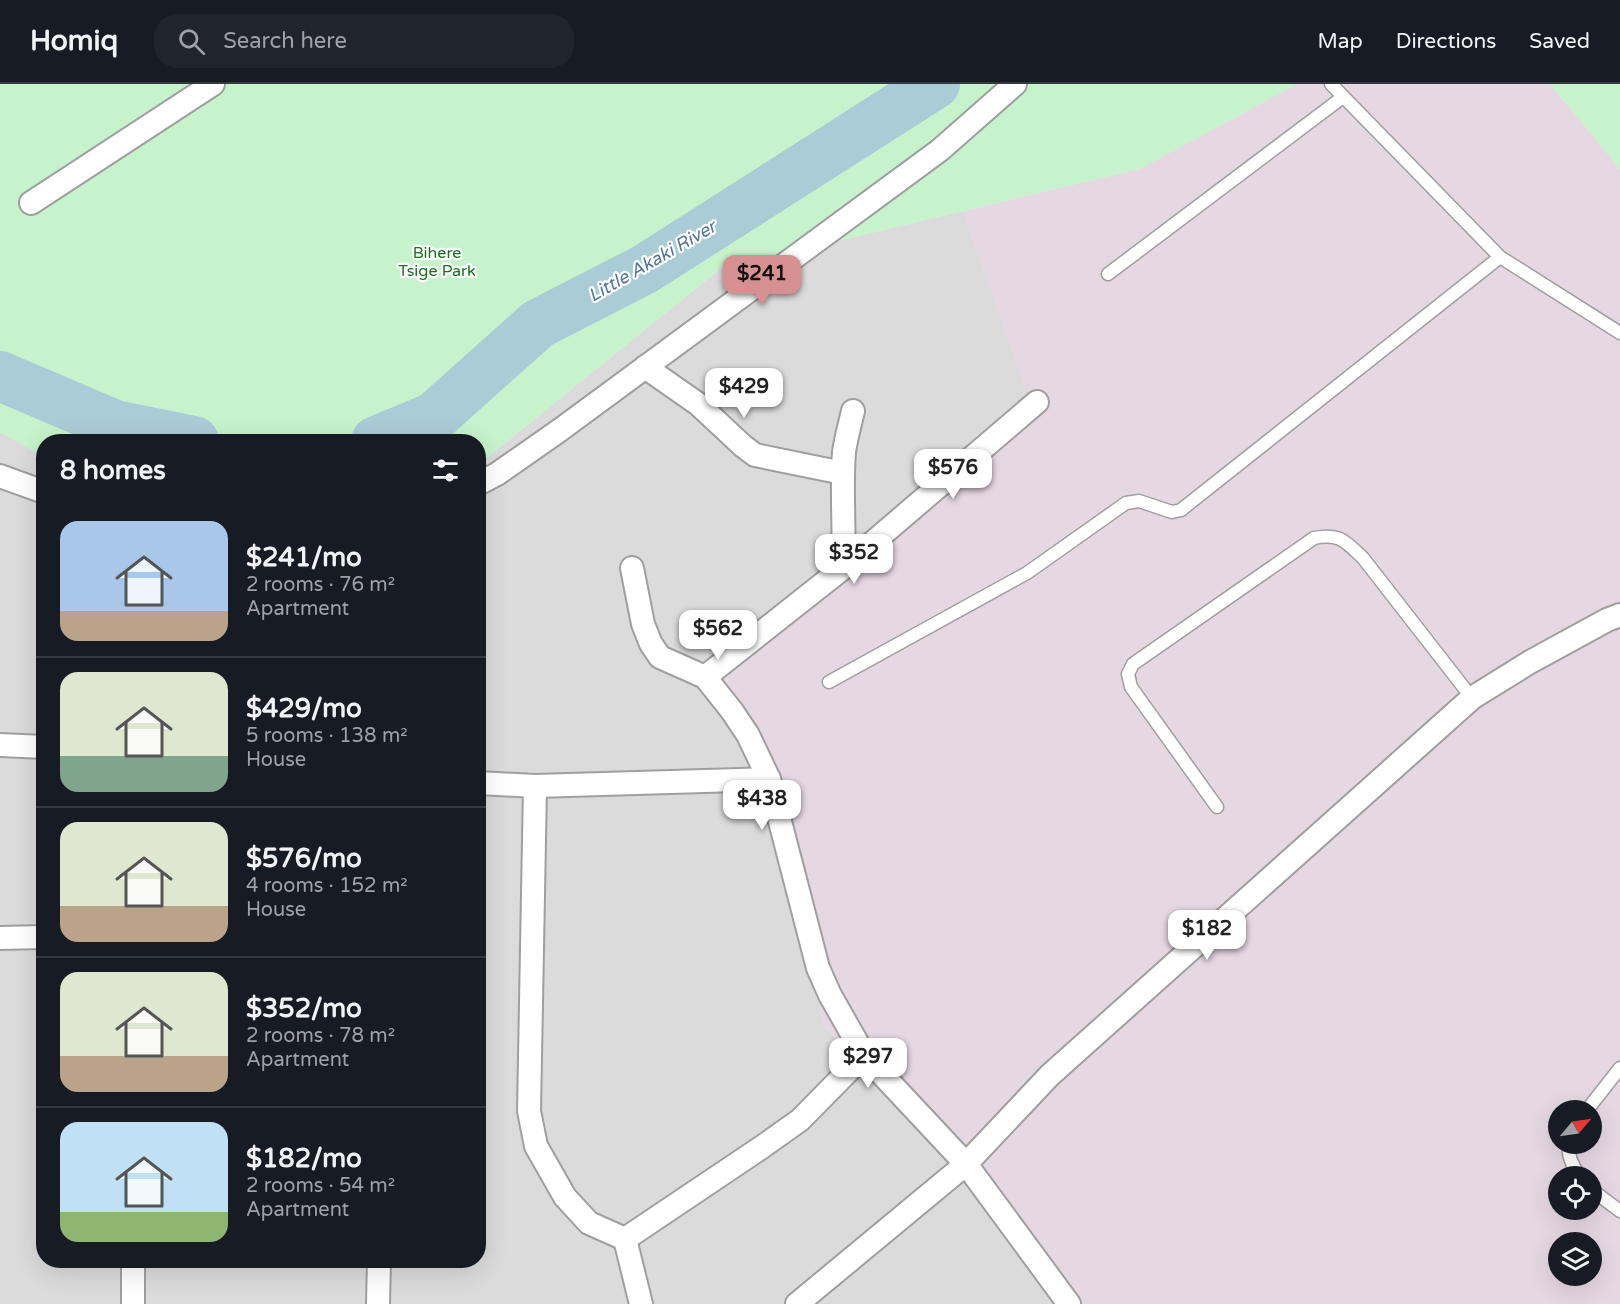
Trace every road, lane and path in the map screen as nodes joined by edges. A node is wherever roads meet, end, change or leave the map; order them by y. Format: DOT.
graph roads {
  1 [pos="213,84"];
  2 [pos="1016,84"];
  3 [pos="1331,84"];
  4 [pos="1343,97"];
  5 [pos="31,203"];
  6 [pos="1500,256"];
  7 [pos="1108,274"];
  8 [pos="1620,333"];
  9 [pos="645,367"];
  10 [pos="1037,402"];
  11 [pos="853,411"];
  12 [pos="843,473"];
  13 [pos="0,476"];
  14 [pos="486,480"];
  15 [pos="36,489"];
  16 [pos="843,567"];
  17 [pos="632,568"];
  18 [pos="1620,615"];
  19 [pos="705,677"];
  20 [pos="829,682"];
  21 [pos="1472,698"];
  22 [pos="0,745"];
  23 [pos="36,747"];
  24 [pos="769,779"];
  25 [pos="486,783"];
  26 [pos="535,786"];
  27 [pos="1217,807"];
  28 [pos="0,938"];
  29 [pos="36,938"];
  30 [pos="864,1055"];
  31 [pos="1620,1068"];
  32 [pos="1595,1100"];
  33 [pos="966,1164"];
  34 [pos="1602,1198"];
  35 [pos="1620,1211"];
  36 [pos="624,1239"];
  37 [pos="133,1268"];
  38 [pos="379,1268"];
  39 [pos="133,1304"];
  40 [pos="378,1304"];
  41 [pos="641,1304"];
  42 [pos="797,1304"];
  43 [pos="1069,1304"];
  1 -- 5 [label="street"];
  2 -- 9 [label="street"];
  3 -- 4 [label="lane"];
  4 -- 6 [label="lane"];
  4 -- 7 [label="lane"];
  6 -- 8 [label="lane"];
  6 -- 20 [label="lane"];
  9 -- 12 [label="street"];
  9 -- 14 [label="street"];
  10 -- 16 [label="street"];
  11 -- 12 [label="street"];
  12 -- 16 [label="street"];
  13 -- 15 [label="street"];
  16 -- 19 [label="street"];
  17 -- 19 [label="street"];
  18 -- 21 [label="street"];
  19 -- 24 [label="street"];
  21 -- 27 [label="lane"];
  21 -- 33 [label="street"];
  22 -- 23 [label="street"];
  24 -- 26 [label="street"];
  24 -- 30 [label="street"];
  25 -- 26 [label="street"];
  26 -- 36 [label="street"];
  28 -- 29 [label="street"];
  30 -- 33 [label="street"];
  30 -- 36 [label="street"];
  31 -- 32 [label="lane"];
  33 -- 42 [label="street"];
  33 -- 43 [label="street"];
  34 -- 35 [label="lane"];
  36 -- 41 [label="street"];
  37 -- 39 [label="street"];
  38 -- 40 [label="street"];
}
